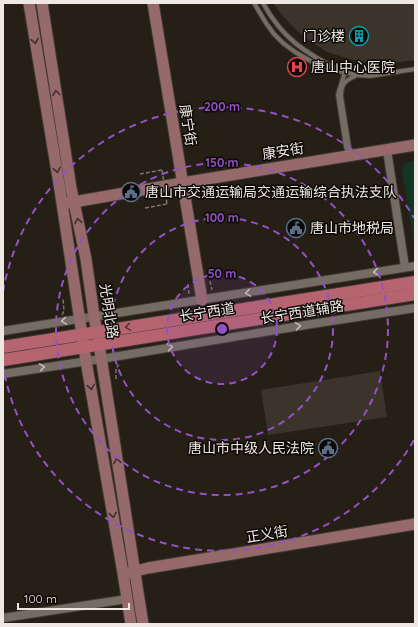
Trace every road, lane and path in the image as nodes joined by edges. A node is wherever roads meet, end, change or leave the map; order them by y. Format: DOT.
graph roads {
  1 [pos="29,3"];
  2 [pos="42,3"];
  3 [pos="153,3"];
  4 [pos="254,3"];
  5 [pos="263,3"];
  6 [pos="415,69"];
  7 [pos="345,72"];
  8 [pos="357,75"];
  9 [pos="415,145"];
  10 [pos="387,150"];
  11 [pos="349,156"];
  12 [pos="140,174"];
  13 [pos="182,183"];
  14 [pos="74,202"];
  15 [pos="62,204"];
  16 [pos="145,208"];
  17 [pos="415,266"];
  18 [pos="405,267"];
  19 [pos="415,282"];
  20 [pos="105,293"];
  21 [pos="415,294"];
  22 [pos="64,300"];
  23 [pos="202,300"];
  24 [pos="415,308"];
  25 [pos="121,313"];
  26 [pos="94,316"];
  27 [pos="80,318"];
  28 [pos="55,322"];
  29 [pos="3,331"];
  30 [pos="82,334"];
  31 [pos="98,338"];
  32 [pos="84,346"];
  33 [pos="3,347"];
  34 [pos="128,354"];
  35 [pos="101,359"];
  36 [pos="3,360"];
  37 [pos="86,361"];
  38 [pos="3,374"];
  39 [pos="116,379"];
  40 [pos="415,524"];
  41 [pos="129,572"];
  42 [pos="127,599"];
  43 [pos="3,618"];
  44 [pos="131,624"];
  45 [pos="143,624"];
  1 -- 15 [label="main road, 光明北路, one-way"];
  14 -- 2 [label="main road, 光明北路, one-way"];
  3 -- 13 [label="main road, 康宁街"];
  4 -- 7 [label="lane"];
  5 -- 7 [label="lane"];
  6 -- 8 [label="lane"];
  7 -- 8 [label="lane"];
  7 -- 11 [label="lane"];
  8 -- 11 [label="lane"];
  9 -- 10 [label="main road, 康安街"];
  10 -- 11 [label="main road, 康安街"];
  10 -- 18 [label="street"];
  11 -- 13 [label="main road, 康安街"];
  12 -- 16 [label="path, bridge"];
  13 -- 14 [label="main road, 康安街"];
  13 -- 23 [label="main road, 康宁街"];
  14 -- 15 [label="main road, 康安街"];
  26 -- 14 [label="main road, 光明北路, one-way"];
  15 -- 27 [label="main road, 光明北路"];
  17 -- 18 [label="street, 长宁西道辅路"];
  18 -- 23 [label="street, 长宁西道辅路, one-way"];
  19 -- 31 [label="main road, 长宁西道, one-way"];
  20 -- 25 [label="path"];
  21 -- 31 [label="main road, 长宁西道"];
  22 -- 28 [label="path"];
  23 -- 25 [label="street, 长宁西道辅路"];
  34 -- 24 [label="street, 长宁西道辅路, one-way"];
  25 -- 26 [label="street, 长宁西道辅路"];
  26 -- 27 [label="street, 长宁西道辅路"];
  26 -- 31 [label="main road, 光明北路"];
  27 -- 28 [label="street, 长宁西道辅路, one-way"];
  27 -- 30 [label="main road, 光明北路"];
  28 -- 29 [label="street, 长宁西道辅路"];
  30 -- 31 [label="main road, 长宁西道"];
  30 -- 32 [label="main road, 光明北路"];
  30 -- 33 [label="main road, 长宁西道"];
  31 -- 32 [label="main road, 长宁西道"];
  31 -- 35 [label="main road, 光明北路"];
  32 -- 36 [label="main road, 长宁西道"];
  32 -- 37 [label="main road, 光明北路"];
  34 -- 35 [label="street, 长宁西道辅路"];
  34 -- 39 [label="path"];
  35 -- 37 [label="street, 长宁西道辅路"];
  41 -- 35 [label="main road, 光明北路, one-way"];
  38 -- 37 [label="street, 长宁西道辅路, one-way"];
  37 -- 41 [label="main road, 光明北路, one-way"];
  40 -- 41 [label="main road, 正义街"];
  41 -- 42 [label="main road, 光明北路"];
  41 -- 45 [label="main road, 光明北路"];
  42 -- 43 [label="street"];
  42 -- 44 [label="main road, 光明北路"];
}
